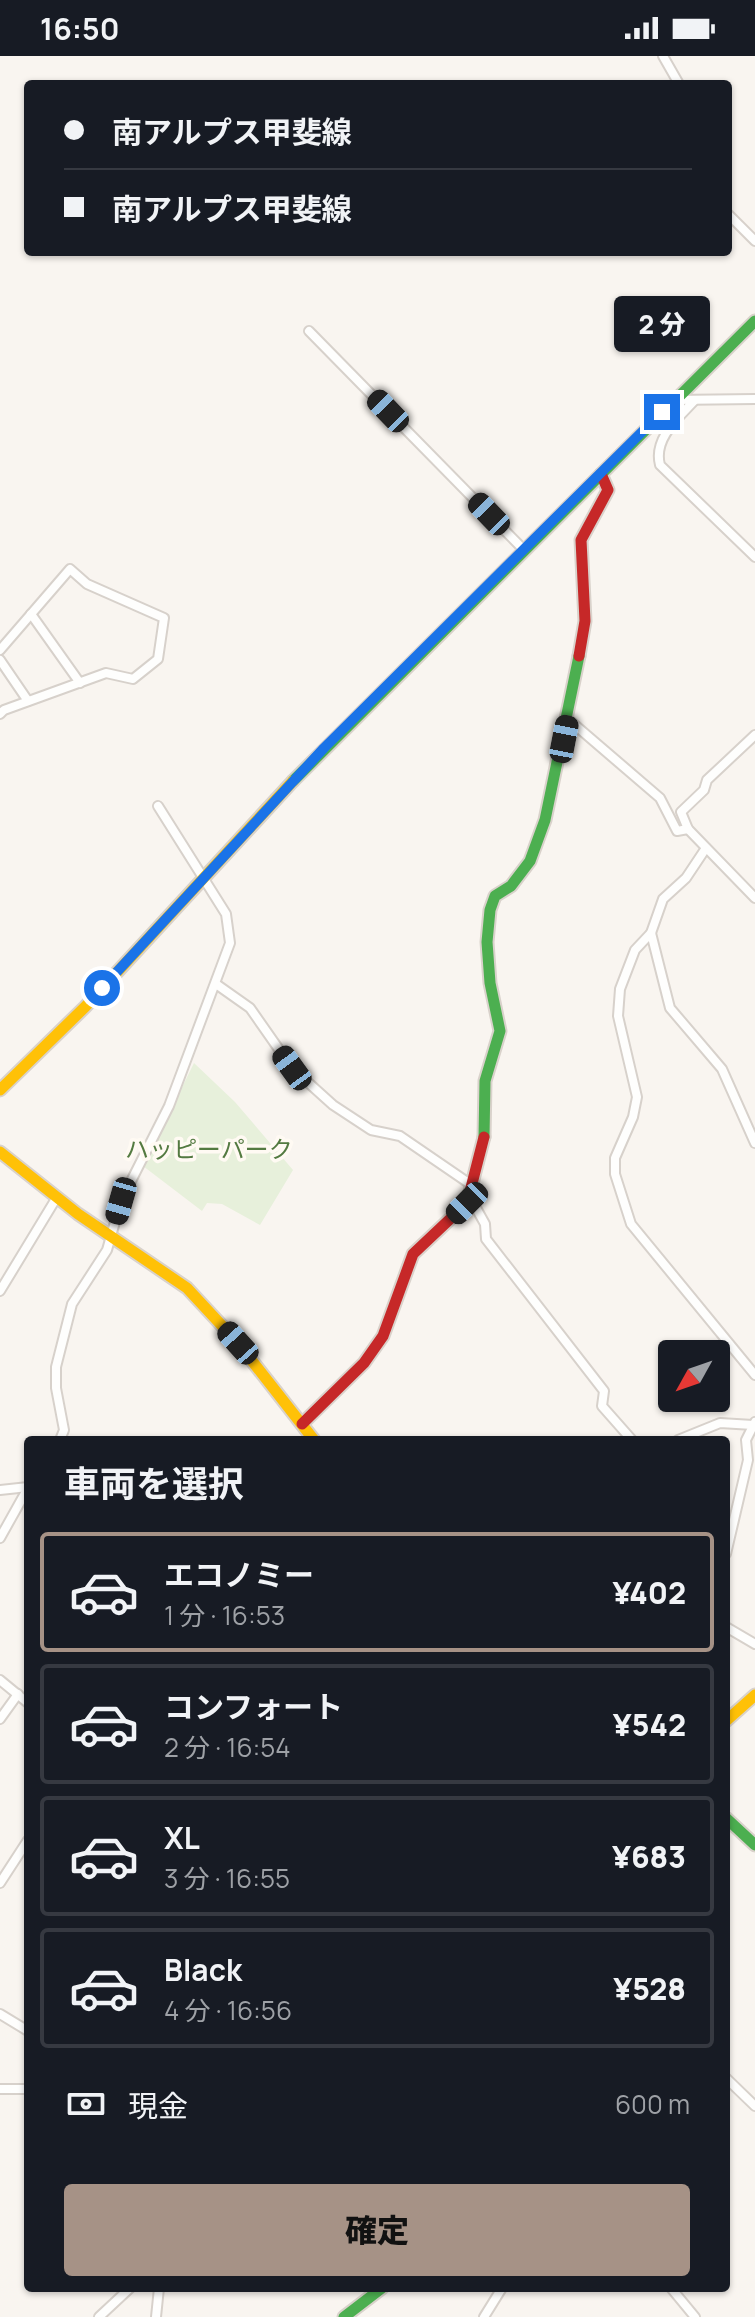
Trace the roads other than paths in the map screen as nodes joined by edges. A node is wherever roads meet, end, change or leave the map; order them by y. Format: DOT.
graph roads {
  1 [pos="663,56"];
  2 [pos="677,80"];
  3 [pos="732,218"];
  4 [pos="755,241"];
  5 [pos="755,321"];
  6 [pos="309,331"];
  7 [pos="755,399"];
  8 [pos="673,400"];
  9 [pos="694,401"];
  10 [pos="650,423"];
  11 [pos="666,432"];
  12 [pos="601,474"];
  13 [pos="524,550"];
  14 [pos="755,557"];
  15 [pos="31,614"];
  16 [pos="0,650"];
  17 [pos="0,660"];
  18 [pos="80,683"];
  19 [pos="28,701"];
  20 [pos="0,714"];
  21 [pos="568,719"];
  22 [pos="755,735"];
  23 [pos="158,806"];
  24 [pos="688,829"];
  25 [pos="706,848"];
  26 [pos="204,877"];
  27 [pos="755,898"];
  28 [pos="651,933"];
  29 [pos="216,984"];
  30 [pos="0,1090"];
  31 [pos="755,1143"];
  32 [pos="0,1152"];
  33 [pos="472,1192"];
  34 [pos="57,1197"];
  35 [pos="111,1235"];
  36 [pos="0,1291"];
  37 [pos="755,1375"];
  38 [pos="302,1424"];
  39 [pos="754,1424"];
  40 [pos="62,1436"];
  41 [pos="311,1436"];
  42 [pos="628,1436"];
  43 [pos="688,1436"];
  44 [pos="24,1488"];
  45 [pos="0,1490"];
  46 [pos="24,1495"];
  47 [pos="730,1523"];
  48 [pos="0,1538"];
  49 [pos="730,1629"];
  50 [pos="755,1644"];
  51 [pos="0,1680"];
  52 [pos="18,1694"];
  53 [pos="755,1695"];
  54 [pos="24,1699"];
  55 [pos="730,1717"];
  56 [pos="0,1719"];
  57 [pos="730,1822"];
  58 [pos="755,1845"];
  59 [pos="24,1846"];
  60 [pos="0,1883"];
  61 [pos="0,2014"];
  62 [pos="24,2029"];
  63 [pos="730,2082"];
  64 [pos="0,2089"];
  65 [pos="24,2089"];
  66 [pos="755,2106"];
  67 [pos="126,2292"];
  68 [pos="159,2292"];
  69 [pos="378,2292"];
  70 [pos="500,2292"];
  71 [pos="674,2292"];
  72 [pos="99,2317"];
  73 [pos="156,2317"];
  74 [pos="344,2317"];
  75 [pos="484,2317"];
  76 [pos="695,2317"];
  1 -- 2 [label="street"];
  3 -- 4 [label="street"];
  5 -- 8 [label="street"];
  6 -- 13 [label="street"];
  7 -- 9 [label="street"];
  8 -- 9 [label="street"];
  8 -- 10 [label="street"];
  9 -- 11 [label="street"];
  10 -- 11 [label="street"];
  10 -- 12 [label="street"];
  11 -- 14 [label="street"];
  12 -- 13 [label="street"];
  12 -- 21 [label="street"];
  13 -- 26 [label="street"];
  15 -- 16 [label="street"];
  15 -- 18 [label="street"];
  15 -- 18 [label="street"];
  17 -- 19 [label="street"];
  18 -- 19 [label="street"];
  19 -- 20 [label="street"];
  21 -- 24 [label="street"];
  21 -- 33 [label="street"];
  22 -- 24 [label="street"];
  23 -- 26 [label="street"];
  24 -- 25 [label="street"];
  25 -- 27 [label="street"];
  25 -- 28 [label="street"];
  26 -- 29 [label="street"];
  26 -- 30 [label="street"];
  28 -- 31 [label="street"];
  28 -- 37 [label="street"];
  29 -- 33 [label="street"];
  29 -- 35 [label="street"];
  32 -- 34 [label="street"];
  33 -- 38 [label="street"];
  33 -- 42 [label="street"];
  34 -- 35 [label="street"];
  34 -- 36 [label="street"];
  35 -- 38 [label="street"];
  35 -- 40 [label="street"];
  38 -- 41 [label="street"];
  39 -- 43 [label="street"];
  39 -- 47 [label="street"];
  44 -- 45 [label="street"];
  46 -- 48 [label="street"];
  49 -- 50 [label="street"];
  51 -- 52 [label="street"];
  52 -- 54 [label="street"];
  52 -- 56 [label="street"];
  53 -- 55 [label="street"];
  57 -- 58 [label="street"];
  59 -- 60 [label="street"];
  61 -- 62 [label="street"];
  63 -- 66 [label="street"];
  64 -- 65 [label="street"];
  67 -- 72 [label="street"];
  68 -- 73 [label="street"];
  69 -- 74 [label="street"];
  70 -- 75 [label="street"];
  71 -- 76 [label="street"];
}
